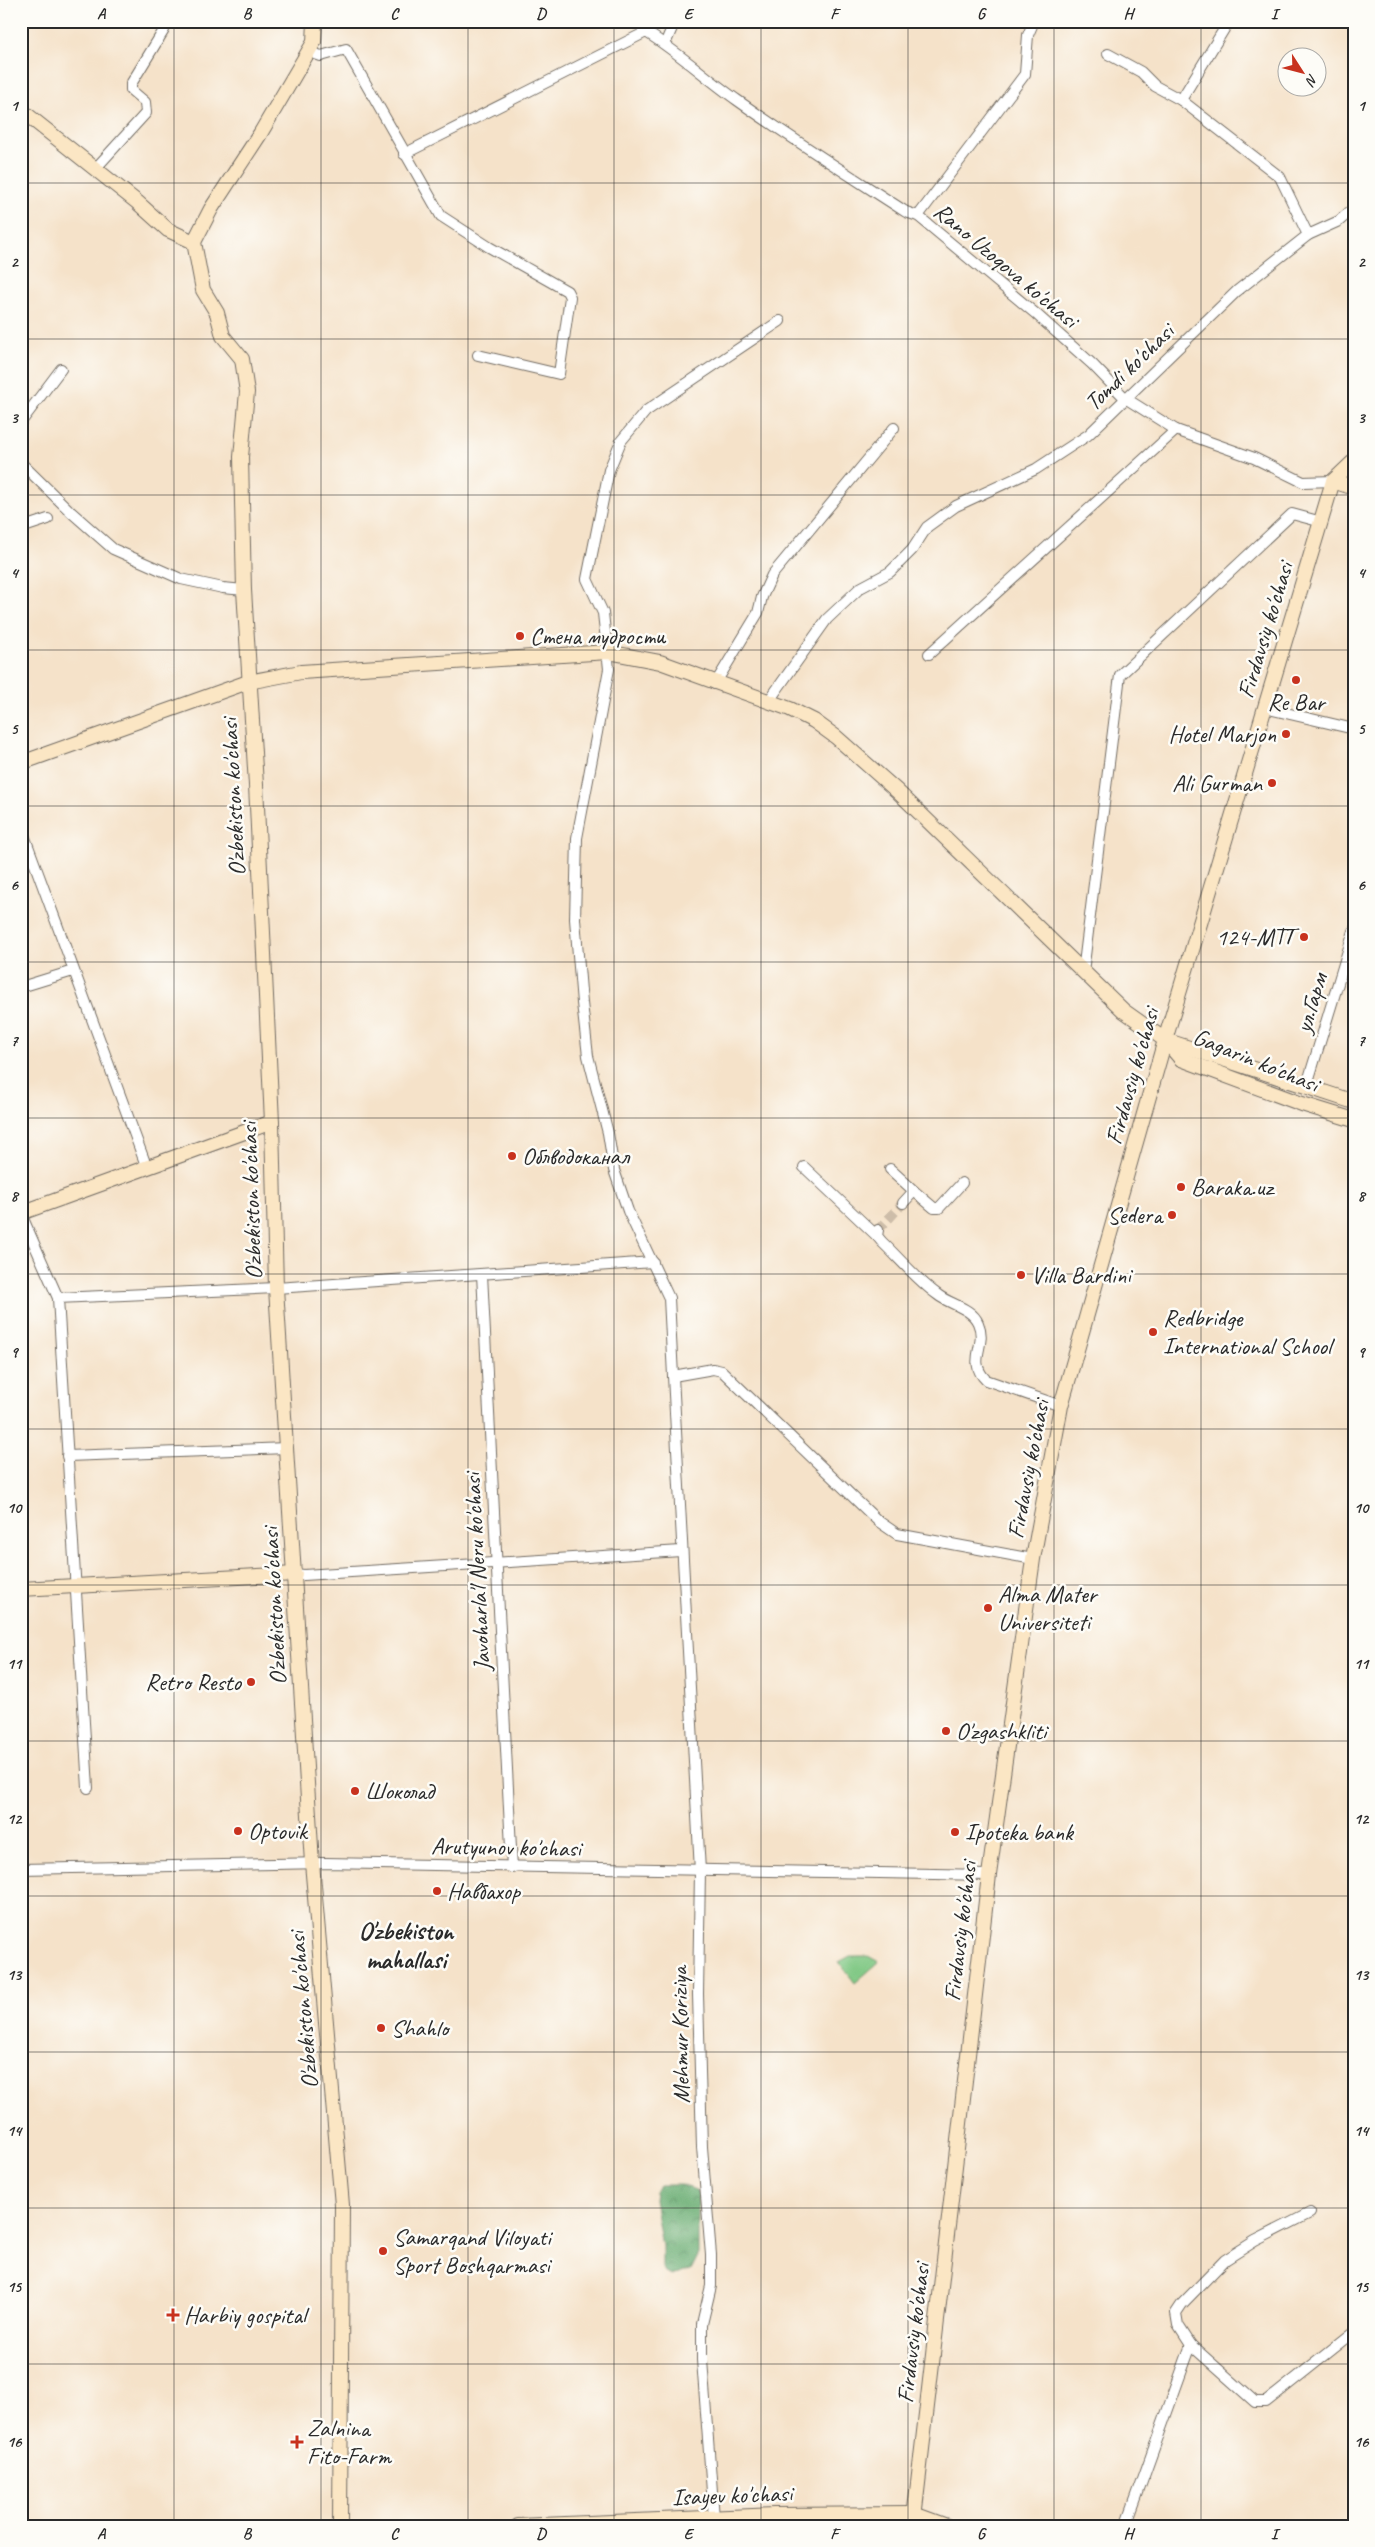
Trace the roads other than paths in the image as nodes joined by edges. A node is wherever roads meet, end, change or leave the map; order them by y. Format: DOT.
graph roads {
  1 [pos="165,21"];
  2 [pos="315,21"];
  3 [pos="675,21"];
  4 [pos="1034,21"];
  5 [pos="1229,21"];
  6 [pos="665,44"];
  7 [pos="308,52"];
  8 [pos="1108,54"];
  9 [pos="1181,100"];
  10 [pos="21,110"];
  11 [pos="404,154"];
  12 [pos="95,169"];
  13 [pos="1354,208"];
  14 [pos="918,216"];
  15 [pos="1308,235"];
  16 [pos="194,242"];
  17 [pos="780,321"];
  18 [pos="478,355"];
  19 [pos="60,369"];
  20 [pos="1125,398"];
  21 [pos="21,422"];
  22 [pos="894,428"];
  23 [pos="1176,430"];
  24 [pos="1354,461"];
  25 [pos="21,463"];
  26 [pos="1333,480"];
  27 [pos="1354,488"];
  28 [pos="48,518"];
  29 [pos="1322,522"];
  30 [pos="21,528"];
  31 [pos="244,590"];
  32 [pos="608,652"];
  33 [pos="929,654"];
  34 [pos="248,682"];
  35 [pos="715,684"];
  36 [pos="768,702"];
  37 [pos="1265,708"];
  38 [pos="1354,729"];
  39 [pos="21,762"];
  40 [pos="21,827"];
  41 [pos="1354,931"];
  42 [pos="73,971"];
  43 [pos="1083,972"];
  44 [pos="21,987"];
  45 [pos="1165,1040"];
  46 [pos="1306,1088"];
  47 [pos="1354,1102"];
  48 [pos="1354,1120"];
  49 [pos="272,1122"];
  50 [pos="804,1167"];
  51 [pos="147,1168"];
  52 [pos="890,1168"];
  53 [pos="962,1183"];
  54 [pos="914,1191"];
  55 [pos="903,1203"];
  56 [pos="21,1214"];
  57 [pos="653,1262"];
  58 [pos="482,1274"];
  59 [pos="276,1288"];
  60 [pos="58,1298"];
  61 [pos="673,1376"];
  62 [pos="1062,1406"];
  63 [pos="287,1448"];
  64 [pos="67,1456"];
  65 [pos="681,1551"];
  66 [pos="1034,1559"];
  67 [pos="497,1564"];
  68 [pos="295,1574"];
  69 [pos="75,1588"];
  70 [pos="21,1589"];
  71 [pos="88,1788"];
  72 [pos="312,1863"];
  73 [pos="512,1868"];
  74 [pos="21,1869"];
  75 [pos="700,1871"];
  76 [pos="989,1875"];
  77 [pos="1310,2213"];
  78 [pos="1354,2332"];
  79 [pos="1191,2344"];
  80 [pos="714,2518"];
  81 [pos="914,2520"];
  82 [pos="340,2526"];
  83 [pos="518,2526"];
  84 [pos="946,2526"];
  85 [pos="1126,2526"];
  1 -- 12 [label="street"];
  2 -- 7 [label="main road"];
  3 -- 6 [label="street"];
  4 -- 14 [label="street"];
  5 -- 9 [label="street"];
  6 -- 11 [label="street, Rano Uzoqova ko'chasi"];
  6 -- 14 [label="street, Rano Uzoqova ko'chasi"];
  7 -- 11 [label="street"];
  7 -- 16 [label="main road"];
  8 -- 9 [label="street"];
  9 -- 15 [label="street"];
  10 -- 12 [label="main road"];
  11 -- 18 [label="street"];
  12 -- 16 [label="main road"];
  13 -- 15 [label="street, Tomdi ko'chasi"];
  14 -- 20 [label="street, Rano Uzoqova ko'chasi"];
  15 -- 20 [label="street, Tomdi ko'chasi"];
  16 -- 31 [label="main road, O'zbekiston ko'chasi"];
  17 -- 32 [label="street, Mehmur Koriziya"];
  19 -- 21 [label="street"];
  20 -- 23 [label="street, Rano Uzoqova ko'chasi"];
  20 -- 36 [label="street, Tomdi ko'chasi"];
  22 -- 35 [label="street"];
  23 -- 26 [label="street, Rano Uzoqova ko'chasi"];
  23 -- 33 [label="street"];
  24 -- 26 [label="main road"];
  25 -- 31 [label="street"];
  26 -- 27 [label="main road"];
  26 -- 29 [label="main road, Firdavsiy ko'chasi"];
  28 -- 30 [label="street"];
  29 -- 37 [label="main road, Firdavsiy ko'chasi"];
  29 -- 43 [label="street"];
  31 -- 34 [label="main road, O'zbekiston ko'chasi"];
  32 -- 34 [label="main road"];
  32 -- 35 [label="main road"];
  32 -- 57 [label="street, Mehmur Koriziya"];
  34 -- 39 [label="main road"];
  34 -- 49 [label="main road, O'zbekiston ko'chasi"];
  35 -- 36 [label="main road"];
  36 -- 43 [label="main road"];
  37 -- 38 [label="street"];
  37 -- 45 [label="main road, Firdavsiy ko'chasi"];
  40 -- 42 [label="street"];
  41 -- 46 [label="street, ул.Гарм"];
  42 -- 44 [label="street"];
  42 -- 51 [label="street"];
  43 -- 45 [label="main road"];
  45 -- 46 [label="main road, Gagarin ko'chasi"];
  45 -- 48 [label="main road, Gagarin ko'chasi"];
  45 -- 62 [label="main road, Firdavsiy ko'chasi"];
  46 -- 47 [label="main road, Gagarin ko'chasi"];
  49 -- 51 [label="main road"];
  49 -- 59 [label="main road, O'zbekiston ko'chasi"];
  50 -- 62 [label="street"];
  51 -- 56 [label="main road"];
  52 -- 54 [label="street"];
  53 -- 54 [label="street"];
  54 -- 55 [label="street"];
  56 -- 60 [label="street"];
  57 -- 58 [label="street"];
  57 -- 61 [label="street, Mehmur Koriziya"];
  58 -- 59 [label="street"];
  58 -- 67 [label="street, Javoharla'l Neru ko'chasi"];
  59 -- 60 [label="street"];
  59 -- 63 [label="main road, O'zbekiston ko'chasi"];
  60 -- 64 [label="street"];
  61 -- 65 [label="street, Mehmur Koriziya"];
  61 -- 66 [label="street"];
  62 -- 66 [label="main road, Firdavsiy ko'chasi"];
  63 -- 64 [label="street"];
  63 -- 68 [label="main road, O'zbekiston ko'chasi"];
  64 -- 69 [label="street"];
  65 -- 67 [label="street"];
  65 -- 75 [label="street, Mehmur Koriziya"];
  66 -- 76 [label="main road, Firdavsiy ko'chasi"];
  67 -- 68 [label="street"];
  67 -- 73 [label="street, Javoharla'l Neru ko'chasi"];
  68 -- 69 [label="main road"];
  68 -- 72 [label="main road, O'zbekiston ko'chasi"];
  69 -- 70 [label="main road"];
  69 -- 71 [label="street"];
  72 -- 73 [label="street, Arutyunov ko'chasi"];
  72 -- 74 [label="street, Arutyunov ko'chasi"];
  72 -- 82 [label="main road, O'zbekiston ko'chasi"];
  73 -- 75 [label="street, Arutyunov ko'chasi"];
  75 -- 76 [label="street, Arutyunov ko'chasi"];
  75 -- 80 [label="street, Mehmur Koriziya"];
  76 -- 81 [label="main road, Firdavsiy ko'chasi"];
  77 -- 79 [label="street"];
  78 -- 79 [label="street"];
  79 -- 85 [label="street"];
  80 -- 81 [label="main road, Isayev ko'chasi"];
  80 -- 83 [label="main road, Isayev ko'chasi"];
  81 -- 84 [label="main road, Isayev ko'chasi"];
}
